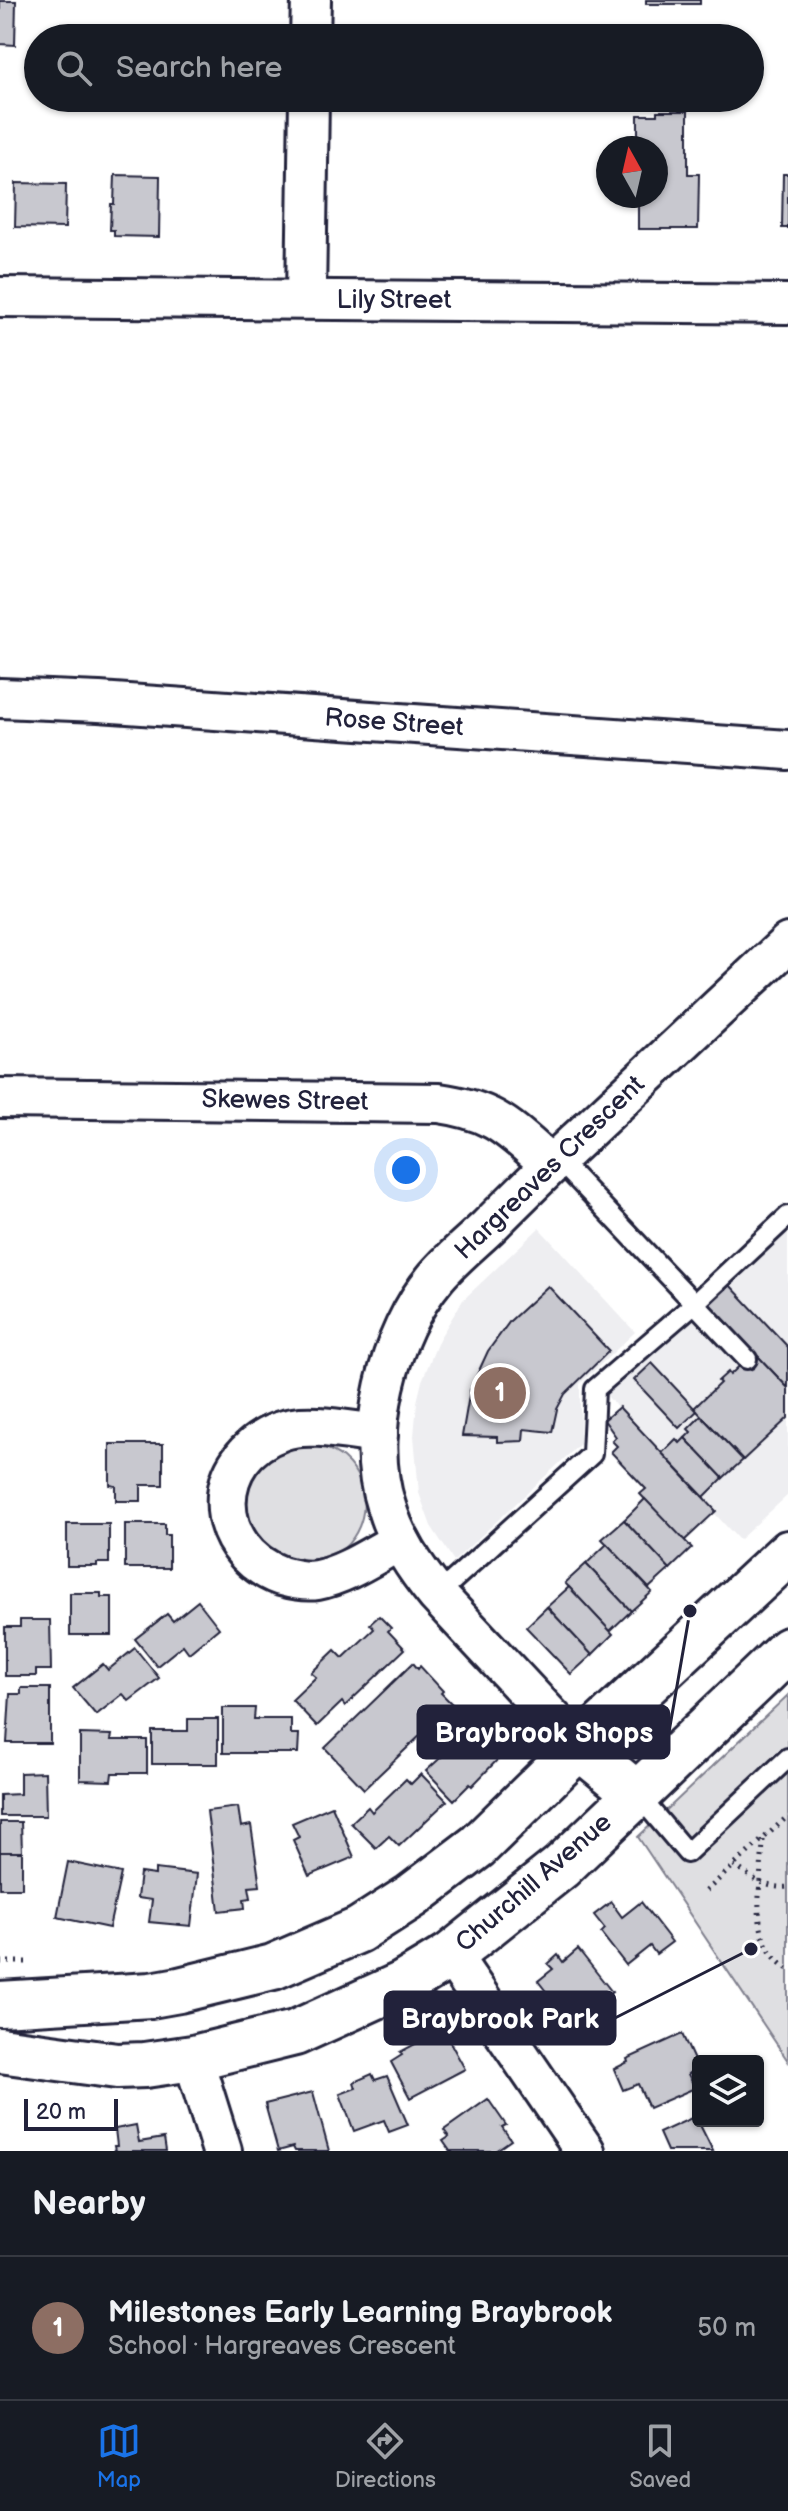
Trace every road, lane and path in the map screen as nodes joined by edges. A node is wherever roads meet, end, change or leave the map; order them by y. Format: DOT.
graph roads {
  1 [pos="311,0"];
  2 [pos="310,24"];
  3 [pos="309,112"];
  4 [pos="0,297"];
  5 [pos="306,299"];
  6 [pos="788,304"];
  7 [pos="0,698"];
  8 [pos="788,750"];
  9 [pos="788,943"];
  10 [pos="0,1098"];
  11 [pos="554,1162"];
  12 [pos="788,1216"];
  13 [pos="695,1303"];
  14 [pos="747,1359"];
  15 [pos="378,1434"];
  16 [pos="400,1541"];
  17 [pos="788,1553"];
  18 [pos="437,1595"];
  19 [pos="788,1650"];
  20 [pos="579,1747"];
  21 [pos="788,1758"];
  22 [pos="637,1794"];
  23 [pos="788,1816"];
  24 [pos="763,1840"];
  25 [pos="734,1865"];
  26 [pos="760,1883"];
  27 [pos="788,1887"];
  28 [pos="706,1891"];
  29 [pos="412,1896"];
  30 [pos="451,1955"];
  31 [pos="0,1962"];
  32 [pos="32,1962"];
  33 [pos="788,1969"];
  34 [pos="179,1990"];
  35 [pos="0,2004"];
  36 [pos="0,2050"];
  37 [pos="193,2058"];
  38 [pos="222,2151"];
  39 [pos="585,2151"];
  1 -- 2 [label="street"];
  3 -- 5 [label="street"];
  4 -- 5 [label="street, Lily Street"];
  5 -- 6 [label="street, Lily Street"];
  7 -- 8 [label="street, Rose Street"];
  9 -- 11 [label="street, Hargreaves Crescent"];
  10 -- 11 [label="street, Skewes Street"];
  11 -- 13 [label="lane"];
  11 -- 15 [label="street, Hargreaves Crescent"];
  12 -- 13 [label="lane"];
  13 -- 14 [label="lane"];
  13 -- 18 [label="lane"];
  15 -- 16 [label="street, Hargreaves Crescent"];
  15 -- 16 [label="street"];
  16 -- 18 [label="street, Hargreaves Crescent"];
  17 -- 20 [label="main road"];
  18 -- 20 [label="street, Hargreaves Crescent"];
  19 -- 22 [label="main road, Churchill Avenue"];
  20 -- 22 [label="main road, Hargreaves Crescent"];
  20 -- 29 [label="main road"];
  21 -- 22 [label="lane"];
  22 -- 30 [label="main road, Churchill Avenue"];
  23 -- 24 [label="path"];
  24 -- 25 [label="path"];
  24 -- 26 [label="path"];
  25 -- 26 [label="path"];
  25 -- 28 [label="path"];
  26 -- 27 [label="path"];
  26 -- 33 [label="path"];
  29 -- 30 [label="main road"];
  29 -- 34 [label="main road"];
  30 -- 37 [label="main road, Churchill Avenue"];
  30 -- 39 [label="street"];
  31 -- 32 [label="path"];
  34 -- 35 [label="main road"];
  34 -- 37 [label="main road"];
  36 -- 37 [label="main road, Churchill Avenue"];
  37 -- 38 [label="street"];
}
